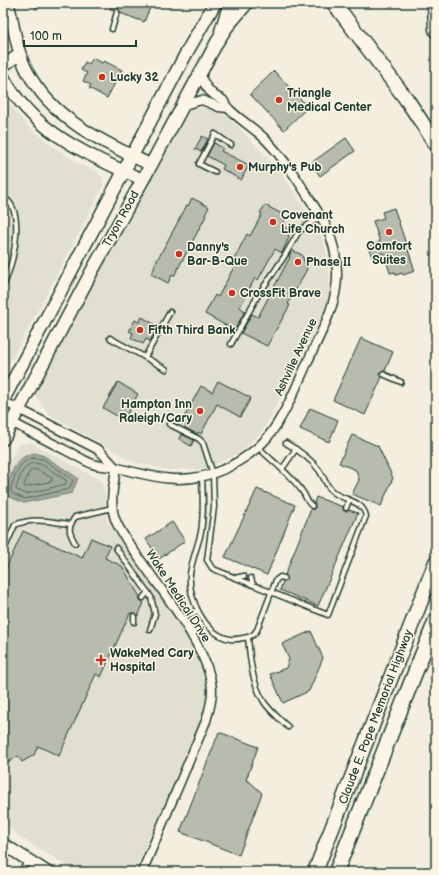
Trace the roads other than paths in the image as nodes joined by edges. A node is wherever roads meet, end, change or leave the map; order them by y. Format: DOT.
graph roads {
  1 [pos="8,3"];
  2 [pos="215,3"];
  3 [pos="230,3"];
  4 [pos="247,3"];
  5 [pos="334,3"];
  6 [pos="435,3"];
  7 [pos="117,12"];
  8 [pos="112,29"];
  9 [pos="436,30"];
  10 [pos="217,42"];
  11 [pos="20,54"];
  12 [pos="3,57"];
  13 [pos="3,66"];
  14 [pos="200,74"];
  15 [pos="3,76"];
  16 [pos="184,105"];
  17 [pos="228,108"];
  18 [pos="436,144"];
  19 [pos="231,145"];
  20 [pos="132,156"];
  21 [pos="151,165"];
  22 [pos="124,172"];
  23 [pos="216,172"];
  24 [pos="143,180"];
  25 [pos="3,197"];
  26 [pos="320,217"];
  27 [pos="3,286"];
  28 [pos="170,312"];
  29 [pos="110,338"];
  30 [pos="231,344"];
  31 [pos="145,357"];
  32 [pos="166,369"];
  33 [pos="383,374"];
  34 [pos="402,382"];
  35 [pos="3,400"];
  36 [pos="18,409"];
  37 [pos="7,420"];
  38 [pos="169,424"];
  39 [pos="3,439"];
  40 [pos="286,443"];
  41 [pos="258,447"];
  42 [pos="296,449"];
  43 [pos="116,468"];
  44 [pos="282,468"];
  45 [pos="213,474"];
  46 [pos="202,477"];
  47 [pos="349,500"];
  48 [pos="312,506"];
  49 [pos="203,507"];
  50 [pos="214,507"];
  51 [pos="112,508"];
  52 [pos="346,508"];
  53 [pos="70,524"];
  54 [pos="75,543"];
  55 [pos="116,548"];
  56 [pos="3,552"];
  57 [pos="436,562"];
  58 [pos="244,576"];
  59 [pos="234,578"];
  60 [pos="251,578"];
  61 [pos="284,578"];
  62 [pos="253,585"];
  63 [pos="148,592"];
  64 [pos="270,592"];
  65 [pos="143,598"];
  66 [pos="197,611"];
  67 [pos="134,616"];
  68 [pos="182,620"];
  69 [pos="436,620"];
  70 [pos="134,622"];
  71 [pos="150,630"];
  72 [pos="248,637"];
  73 [pos="288,727"];
  74 [pos="3,844"];
  75 [pos="28,860"];
  76 [pos="20,872"];
  77 [pos="47,872"];
  78 [pos="142,872"];
  79 [pos="315,872"];
  80 [pos="336,872"];
  1 -- 11 [label="street"];
  2 -- 20 [label="main road, Tryon Road"];
  3 -- 10 [label="main road"];
  4 -- 10 [label="main road, Tryon Road"];
  5 -- 18 [label="highway"];
  6 -- 9 [label="highway"];
  7 -- 8 [label="lane"];
  10 -- 14 [label="main road, Tryon Road"];
  11 -- 12 [label="street"];
  11 -- 13 [label="street"];
  11 -- 20 [label="street"];
  14 -- 16 [label="main road, Tryon Road"];
  14 -- 17 [label="street, Ashville Avenue"];
  15 -- 22 [label="street"];
  16 -- 17 [label="street, Ashville Avenue"];
  16 -- 21 [label="main road, Tryon Road"];
  17 -- 26 [label="street, Ashville Avenue"];
  19 -- 23 [label="lane"];
  20 -- 21 [label="street"];
  20 -- 22 [label="main road, Tryon Road"];
  21 -- 24 [label="main road, Tryon Road"];
  22 -- 24 [label="street"];
  22 -- 35 [label="main road, Tryon Road"];
  24 -- 36 [label="main road, Tryon Road"];
  25 -- 27 [label="lane"];
  26 -- 30 [label="lane"];
  26 -- 41 [label="street, Ashville Avenue"];
  28 -- 31 [label="lane"];
  29 -- 31 [label="lane"];
  31 -- 32 [label="lane"];
  33 -- 34 [label="lane"];
  35 -- 36 [label="street, Ashville Avenue"];
  36 -- 37 [label="main road, Tryon Road"];
  36 -- 43 [label="street, Ashville Avenue"];
  37 -- 39 [label="main road, Tryon Road"];
  37 -- 43 [label="street, Ashville Avenue"];
  38 -- 45 [label="lane"];
  40 -- 42 [label="lane"];
  41 -- 44 [label="lane"];
  41 -- 45 [label="street, Ashville Avenue"];
  42 -- 44 [label="lane"];
  42 -- 47 [label="lane"];
  43 -- 46 [label="street, Ashville Avenue"];
  43 -- 51 [label="street, Wake Medical Drive"];
  44 -- 48 [label="lane"];
  45 -- 46 [label="street, Ashville Avenue"];
  45 -- 50 [label="lane"];
  46 -- 49 [label="lane"];
  47 -- 52 [label="lane"];
  47 -- 64 [label="lane"];
  49 -- 50 [label="lane"];
  49 -- 66 [label="lane"];
  50 -- 59 [label="lane"];
  51 -- 53 [label="lane"];
  51 -- 68 [label="street, Wake Medical Drive"];
  53 -- 54 [label="lane"];
  53 -- 56 [label="lane"];
  55 -- 63 [label="lane"];
  57 -- 79 [label="highway, Claude E. Pope Memorial Highway"];
  58 -- 59 [label="lane"];
  59 -- 62 [label="lane"];
  60 -- 62 [label="lane"];
  61 -- 64 [label="lane"];
  62 -- 64 [label="lane"];
  63 -- 65 [label="lane"];
  63 -- 71 [label="lane"];
  64 -- 72 [label="lane"];
  66 -- 68 [label="lane"];
  66 -- 72 [label="lane"];
  67 -- 70 [label="lane"];
  68 -- 78 [label="street, Wake Medical Drive"];
  69 -- 80 [label="highway, Claude E. Pope Memorial Highway"];
  72 -- 73 [label="lane"];
  74 -- 75 [label="street"];
  75 -- 76 [label="lane"];
  75 -- 77 [label="street"];
}
